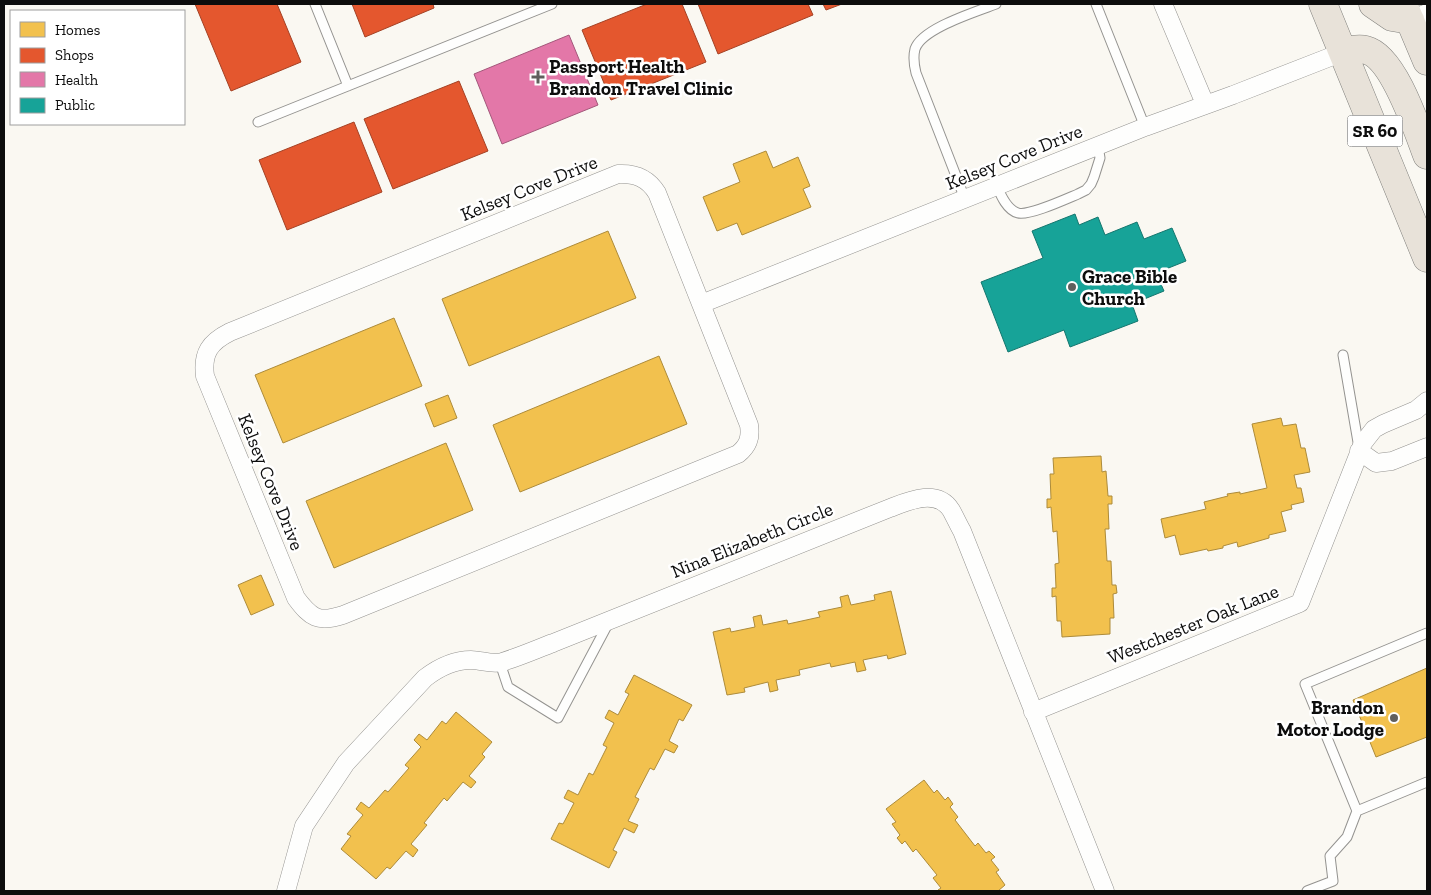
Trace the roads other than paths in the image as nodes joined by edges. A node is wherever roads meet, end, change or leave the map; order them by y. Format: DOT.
graph roads {
  1 [pos="315,4"];
  2 [pos="552,4"];
  3 [pos="996,4"];
  4 [pos="1096,4"];
  5 [pos="1163,4"];
  6 [pos="1323,4"];
  7 [pos="1373,4"];
  8 [pos="1414,12"];
  9 [pos="1343,52"];
  10 [pos="1427,61"];
  11 [pos="348,86"];
  12 [pos="1205,104"];
  13 [pos="258,122"];
  14 [pos="1145,127"];
  15 [pos="1098,146"];
  16 [pos="1427,155"];
  17 [pos="997,186"];
  18 [pos="965,199"];
  19 [pos="1427,258"];
  20 [pos="701,304"];
  21 [pos="1343,355"];
  22 [pos="1427,401"];
  23 [pos="1427,447"];
  24 [pos="1359,451"];
  25 [pos="610,620"];
  26 [pos="1427,633"];
  27 [pos="500,663"];
  28 [pos="1033,712"];
  29 [pos="1427,782"];
  30 [pos="1357,811"];
  31 [pos="286,891"];
  32 [pos="1105,891"];
  33 [pos="1307,891"];
  1 -- 11 [label="lane"];
  2 -- 11 [label="lane"];
  3 -- 18 [label="lane"];
  4 -- 14 [label="lane"];
  5 -- 12 [label="street"];
  6 -- 9 [label="highway, SR 60"];
  7 -- 8 [label="highway"];
  8 -- 10 [label="highway"];
  9 -- 12 [label="street, Kelsey Cove Drive"];
  9 -- 16 [label="highway"];
  9 -- 19 [label="highway, SR 60"];
  11 -- 13 [label="lane"];
  12 -- 14 [label="street, Kelsey Cove Drive"];
  14 -- 15 [label="street, Kelsey Cove Drive"];
  15 -- 17 [label="street, Kelsey Cove Drive"];
  15 -- 17 [label="lane"];
  17 -- 18 [label="street, Kelsey Cove Drive"];
  18 -- 20 [label="street, Kelsey Cove Drive"];
  20 -- 20 [label="street, Kelsey Cove Drive"];
  21 -- 24 [label="lane"];
  22 -- 24 [label="street, Westchester Oak Lane"];
  23 -- 24 [label="street"];
  24 -- 28 [label="street, Westchester Oak Lane"];
  25 -- 27 [label="street, Nina Elizabeth Circle"];
  25 -- 27 [label="lane"];
  25 -- 28 [label="street, Nina Elizabeth Circle"];
  26 -- 30 [label="lane"];
  27 -- 31 [label="street, Nina Elizabeth Circle"];
  28 -- 32 [label="street, Nina Elizabeth Circle"];
  29 -- 30 [label="lane"];
  30 -- 33 [label="lane"];
}
